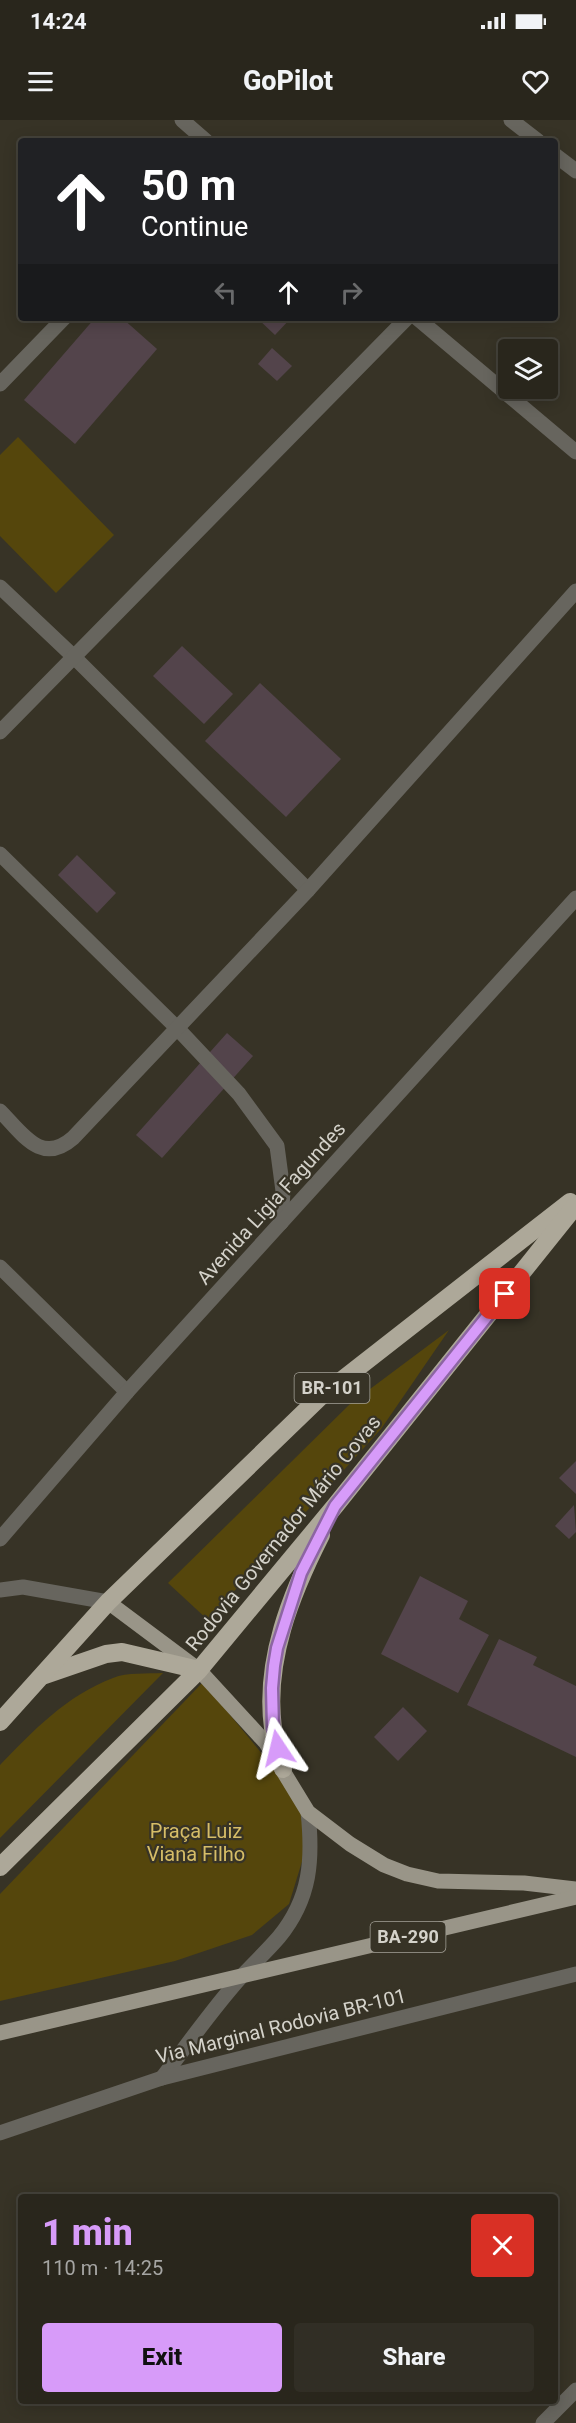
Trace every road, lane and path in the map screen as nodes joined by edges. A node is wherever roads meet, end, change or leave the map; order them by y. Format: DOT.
graph roads {
  1 [pos="182,120"];
  2 [pos="511,120"];
  3 [pos="203,138"];
  4 [pos="534,138"];
  5 [pos="558,157"];
  6 [pos="576,171"];
  7 [pos="61,321"];
  8 [pos="404,321"];
  9 [pos="421,321"];
  10 [pos="0,384"];
  11 [pos="576,452"];
  12 [pos="0,587"];
  13 [pos="576,591"];
  14 [pos="73,656"];
  15 [pos="0,732"];
  16 [pos="0,854"];
  17 [pos="308,890"];
  18 [pos="576,898"];
  19 [pos="178,1029"];
  20 [pos="0,1111"];
  21 [pos="576,1197"];
  22 [pos="576,1205"];
  23 [pos="281,1223"];
  24 [pos="0,1267"];
  25 [pos="127,1392"];
  26 [pos="335,1506"];
  27 [pos="0,1539"];
  28 [pos="0,1590"];
  29 [pos="108,1602"];
  30 [pos="199,1670"];
  31 [pos="43,1676"];
  32 [pos="0,1722"];
  33 [pos="283,1769"];
  34 [pos="308,1812"];
  35 [pos="0,1867"];
  36 [pos="576,1889"];
  37 [pos="576,1897"];
  38 [pos="576,1974"];
  39 [pos="241,1977"];
  40 [pos="0,2033"];
  41 [pos="162,2078"];
  42 [pos="0,2133"];
  43 [pos="576,2390"];
  44 [pos="543,2423"];
  1 -- 3 [label="street"];
  2 -- 4 [label="street"];
  5 -- 6 [label="street"];
  7 -- 10 [label="street"];
  8 -- 14 [label="street"];
  9 -- 11 [label="street"];
  12 -- 14 [label="street"];
  13 -- 17 [label="street"];
  14 -- 15 [label="street"];
  14 -- 17 [label="street"];
  16 -- 19 [label="street"];
  17 -- 19 [label="street"];
  18 -- 23 [label="street, Avenida Ligia Fagundes"];
  19 -- 20 [label="street"];
  19 -- 23 [label="street"];
  21 -- 29 [label="highway, BR-101"];
  22 -- 26 [label="highway, Rodovia Governador Mário Covas"];
  23 -- 25 [label="street, Avenida Ligia Fagundes"];
  24 -- 25 [label="street"];
  25 -- 27 [label="street, Avenida Ligia Fagundes"];
  26 -- 30 [label="highway, Rodovia Governador Mário Covas"];
  26 -- 33 [label="highway"];
  28 -- 29 [label="street"];
  29 -- 30 [label="main road"];
  29 -- 31 [label="highway, BR-101"];
  30 -- 31 [label="highway"];
  30 -- 33 [label="main road"];
  30 -- 35 [label="highway, Rodovia Governador Mário Covas"];
  31 -- 32 [label="highway, BR-101"];
  33 -- 34 [label="main road"];
  34 -- 36 [label="main road"];
  34 -- 39 [label="street"];
  37 -- 39 [label="main road, BA-290"];
  38 -- 41 [label="street, Via Marginal Rodovia BR-101"];
  39 -- 40 [label="main road"];
  39 -- 41 [label="street"];
  41 -- 42 [label="street, Via Marginal Rodovia BR-101"];
  43 -- 44 [label="street"];
}
